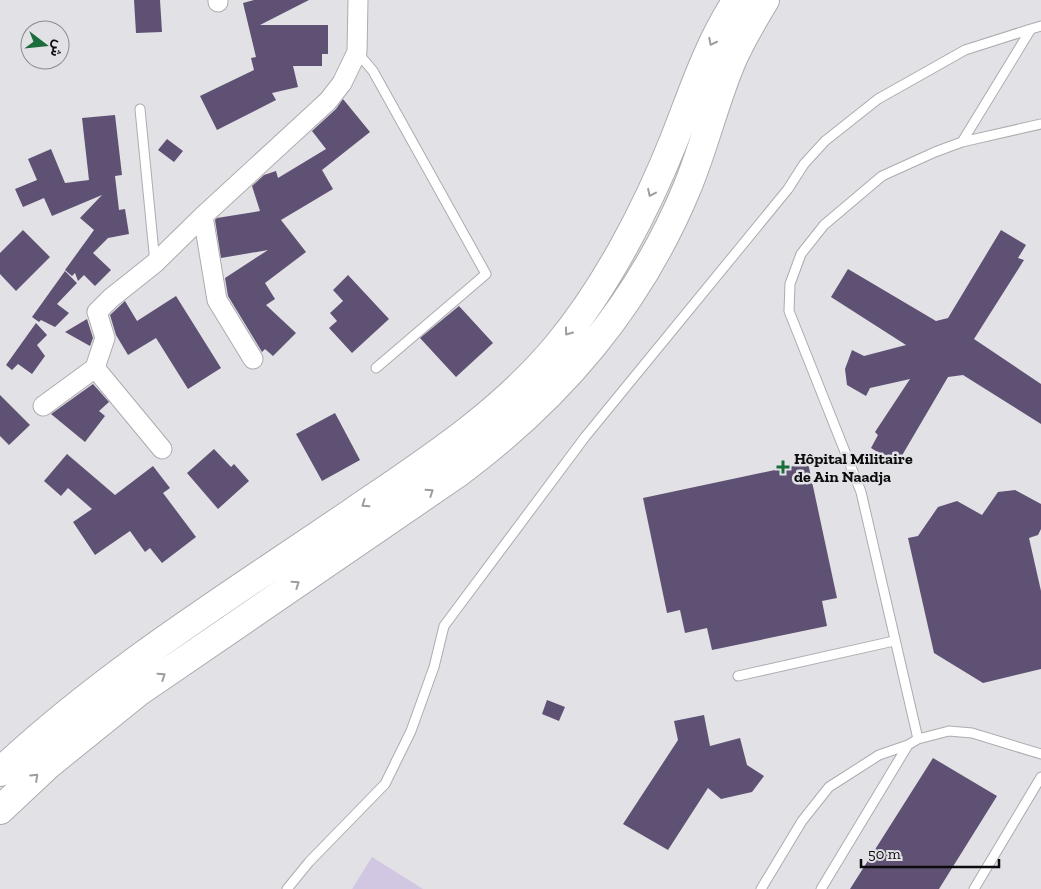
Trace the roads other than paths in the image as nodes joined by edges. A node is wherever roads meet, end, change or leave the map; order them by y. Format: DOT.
graph roads {
  1 [pos="358,0"];
  2 [pos="737,0"];
  3 [pos="765,0"];
  4 [pos="1041,26"];
  5 [pos="1031,29"];
  6 [pos="357,52"];
  7 [pos="140,109"];
  8 [pos="1041,124"];
  9 [pos="962,142"];
  10 [pos="204,216"];
  11 [pos="155,263"];
  12 [pos="252,359"];
  13 [pos="95,368"];
  14 [pos="376,368"];
  15 [pos="43,406"];
  16 [pos="162,449"];
  17 [pos="894,641"];
  18 [pos="738,676"];
  19 [pos="918,739"];
  20 [pos="908,745"];
  21 [pos="1041,754"];
  22 [pos="0,772"];
  23 [pos="1041,777"];
  24 [pos="0,810"];
  25 [pos="287,889"];
  26 [pos="761,889"];
  27 [pos="821,889"];
  28 [pos="974,889"];
  1 -- 6 [label="street"];
  2 -- 22 [label="highway, one-way"];
  24 -- 3 [label="highway, one-way"];
  4 -- 5 [label="lane"];
  5 -- 9 [label="lane"];
  5 -- 25 [label="lane"];
  6 -- 10 [label="street"];
  6 -- 14 [label="lane"];
  7 -- 11 [label="lane"];
  8 -- 9 [label="lane"];
  9 -- 17 [label="lane"];
  10 -- 11 [label="street"];
  10 -- 12 [label="street"];
  11 -- 13 [label="street"];
  13 -- 15 [label="street"];
  13 -- 16 [label="street"];
  17 -- 18 [label="lane"];
  17 -- 19 [label="lane"];
  19 -- 20 [label="lane"];
  19 -- 21 [label="lane"];
  20 -- 26 [label="lane"];
  20 -- 27 [label="lane"];
  23 -- 28 [label="lane"];
}
